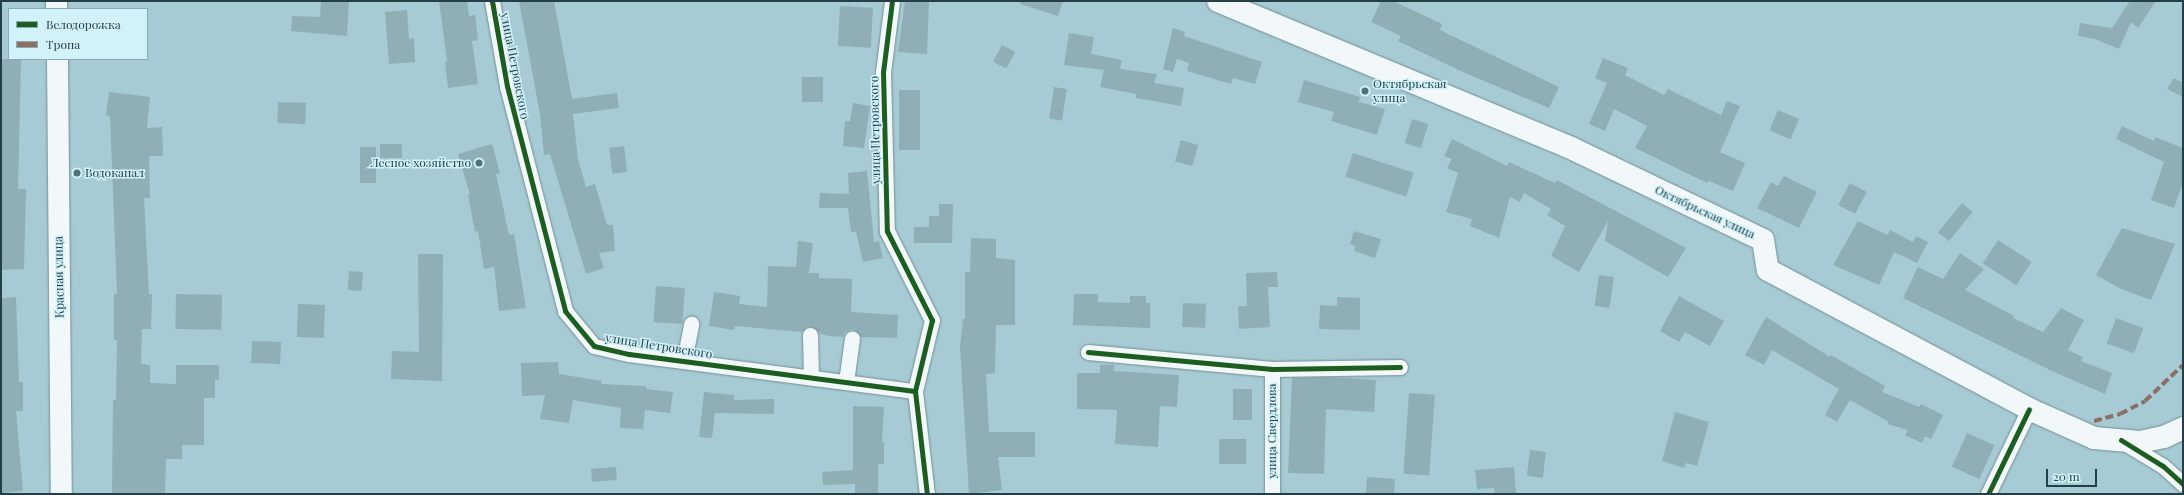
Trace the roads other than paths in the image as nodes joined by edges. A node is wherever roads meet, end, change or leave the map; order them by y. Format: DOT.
graph roads {
  1 [pos="492,1"];
  2 [pos="892,1"];
  3 [pos="1218,1"];
  4 [pos="57,60"];
  5 [pos="690,324"];
  6 [pos="810,335"];
  7 [pos="852,338"];
  8 [pos="1088,352"];
  9 [pos="684,361"];
  10 [pos="1400,367"];
  11 [pos="1272,369"];
  12 [pos="811,377"];
  13 [pos="846,382"];
  14 [pos="915,391"];
  15 [pos="2029,409"];
  16 [pos="2183,428"];
  17 [pos="2121,440"];
  18 [pos="2183,484"];
  19 [pos="61,494"];
  20 [pos="927,494"];
  21 [pos="1272,494"];
  22 [pos="1988,494"];
  1 -- 9 [label="street, улица Петровского"];
  2 -- 14 [label="street, улица Петровского"];
  3 -- 15 [label="main road, Октябрьская улица"];
  4 -- 19 [label="main road, Красная улица"];
  5 -- 9 [label="street"];
  6 -- 12 [label="street"];
  7 -- 13 [label="street"];
  8 -- 11 [label="street"];
  9 -- 12 [label="street, улица Петровского"];
  10 -- 11 [label="street"];
  11 -- 21 [label="street, улица Свердлова"];
  12 -- 13 [label="street, улица Петровского"];
  13 -- 14 [label="street, улица Петровского"];
  14 -- 20 [label="street, улица Петровского"];
  15 -- 17 [label="main road, Октябрьская улица"];
  15 -- 22 [label="street"];
  16 -- 17 [label="main road, Октябрьская улица"];
  17 -- 18 [label="street"];
}
